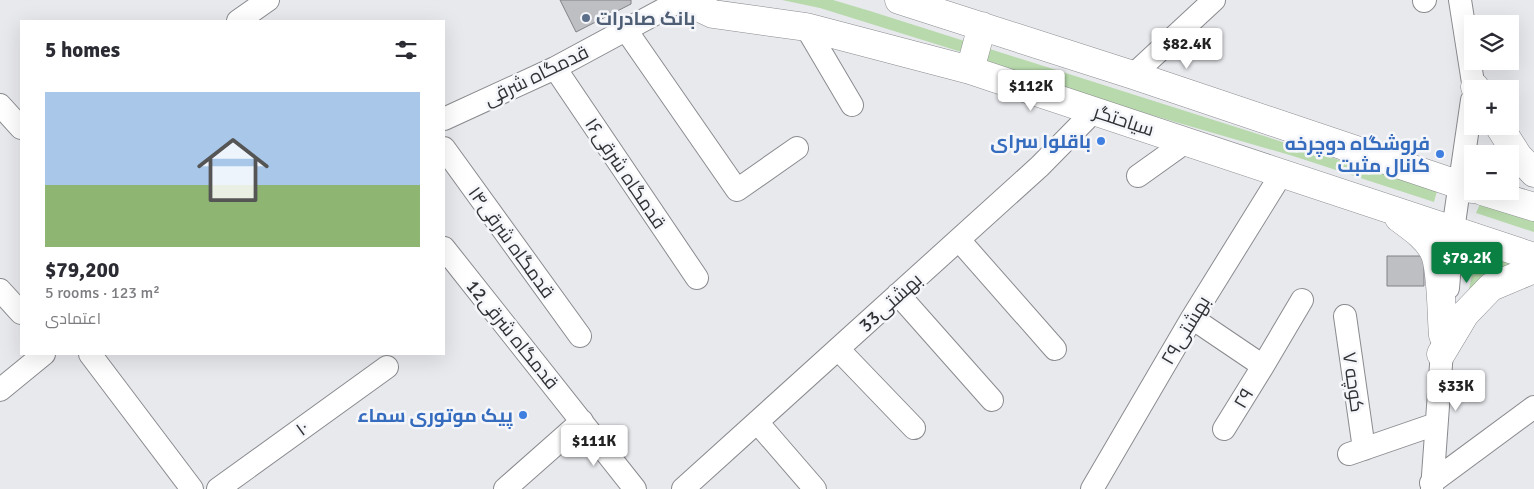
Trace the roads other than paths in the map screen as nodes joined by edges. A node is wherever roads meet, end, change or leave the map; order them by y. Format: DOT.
graph roads {
  1 [pos="268,0"];
  2 [pos="682,0"];
  3 [pos="899,0"];
  4 [pos="1214,0"];
  5 [pos="1460,0"];
  6 [pos="239,20"];
  7 [pos="806,26"];
  8 [pos="982,26"];
  9 [pos="626,30"];
  10 [pos="556,68"];
  11 [pos="970,70"];
  12 [pos="1133,75"];
  13 [pos="1472,80"];
  14 [pos="0,105"];
  15 [pos="852,105"];
  16 [pos="1094,111"];
  17 [pos="445,119"];
  18 [pos="20,127"];
  19 [pos="1505,135"];
  20 [pos="1187,141"];
  21 [pos="797,148"];
  22 [pos="445,149"];
  23 [pos="1534,171"];
  24 [pos="1282,173"];
  25 [pos="1138,176"];
  26 [pos="1464,186"];
  27 [pos="1466,200"];
  28 [pos="1511,200"];
  29 [pos="1534,207"];
  30 [pos="1388,209"];
  31 [pos="1453,230"];
  32 [pos="959,240"];
  33 [pos="445,249"];
  34 [pos="1534,257"];
  35 [pos="1534,270"];
  36 [pos="697,278"];
  37 [pos="0,290"];
  38 [pos="898,294"];
  39 [pos="1302,300"];
  40 [pos="20,312"];
  41 [pos="1345,316"];
  42 [pos="1192,318"];
  43 [pos="580,336"];
  44 [pos="1442,345"];
  45 [pos="838,349"];
  46 [pos="1055,349"];
  47 [pos="43,355"];
  48 [pos="91,355"];
  49 [pos="1263,366"];
  50 [pos="386,368"];
  51 [pos="0,390"];
  52 [pos="992,400"];
  53 [pos="1534,407"];
  54 [pos="582,421"];
  55 [pos="758,422"];
  56 [pos="1436,424"];
  57 [pos="914,428"];
  58 [pos="1224,430"];
  59 [pos="1431,486"];
  60 [pos="192,489"];
  61 [pos="218,489"];
  62 [pos="506,489"];
  63 [pos="635,489"];
  64 [pos="683,489"];
  65 [pos="815,489"];
  66 [pos="1092,489"];
  1 -- 6 [label="street"];
  2 -- 7 [label="main road, سیاحتگر"];
  2 -- 9 [label="street, قدمگاه شرقی"];
  3 -- 8 [label="main road"];
  4 -- 12 [label="street"];
  5 -- 13 [label="street"];
  7 -- 11 [label="main road, سیاحتگر"];
  7 -- 15 [label="street"];
  8 -- 11 [label="main road"];
  8 -- 12 [label="main road"];
  9 -- 10 [label="street, قدمگاه شرقی"];
  9 -- 21 [label="street"];
  10 -- 17 [label="street, قدمگاه شرقی"];
  10 -- 36 [label="street, قدمگاه شرقی۱۶"];
  11 -- 16 [label="main road, سیاحتگر"];
  12 -- 26 [label="main road"];
  14 -- 18 [label="street"];
  16 -- 20 [label="main road, سیاحتگر"];
  16 -- 32 [label="street, 33بهشتی"];
  19 -- 23 [label="main road"];
  20 -- 24 [label="main road, سیاحتگر"];
  20 -- 25 [label="street"];
  22 -- 43 [label="street, قدمگاه شرقی۱۴"];
  24 -- 30 [label="main road, سیاحتگر"];
  24 -- 42 [label="street, ۲۹بهشتی"];
  27 -- 31 [label="street"];
  28 -- 29 [label="main road"];
  30 -- 31 [label="main road, سیاحتگر"];
  30 -- 44 [label="main road"];
  31 -- 34 [label="main road"];
  31 -- 44 [label="street"];
  32 -- 38 [label="street, 33بهشتی"];
  32 -- 46 [label="street"];
  33 -- 54 [label="street, 12قدمگاه شرقی"];
  35 -- 44 [label="main road"];
  37 -- 40 [label="street"];
  38 -- 45 [label="street, 33بهشتی"];
  38 -- 52 [label="street"];
  39 -- 49 [label="street, ۲۹"];
  41 -- 56 [label="street, کوچه ۷"];
  42 -- 49 [label="street"];
  42 -- 66 [label="street, ۲۹بهشتی"];
  44 -- 56 [label="street"];
  45 -- 55 [label="street, 33بهشتی"];
  45 -- 57 [label="street"];
  47 -- 51 [label="street"];
  48 -- 60 [label="street"];
  49 -- 58 [label="street, ۲۹"];
  50 -- 61 [label="street, ۱۰"];
  53 -- 59 [label="street"];
  54 -- 62 [label="street"];
  54 -- 63 [label="street, 12قدمگاه شرقی"];
  55 -- 64 [label="street, 33بهشتی"];
  55 -- 65 [label="street"];
  56 -- 59 [label="street"];
}
